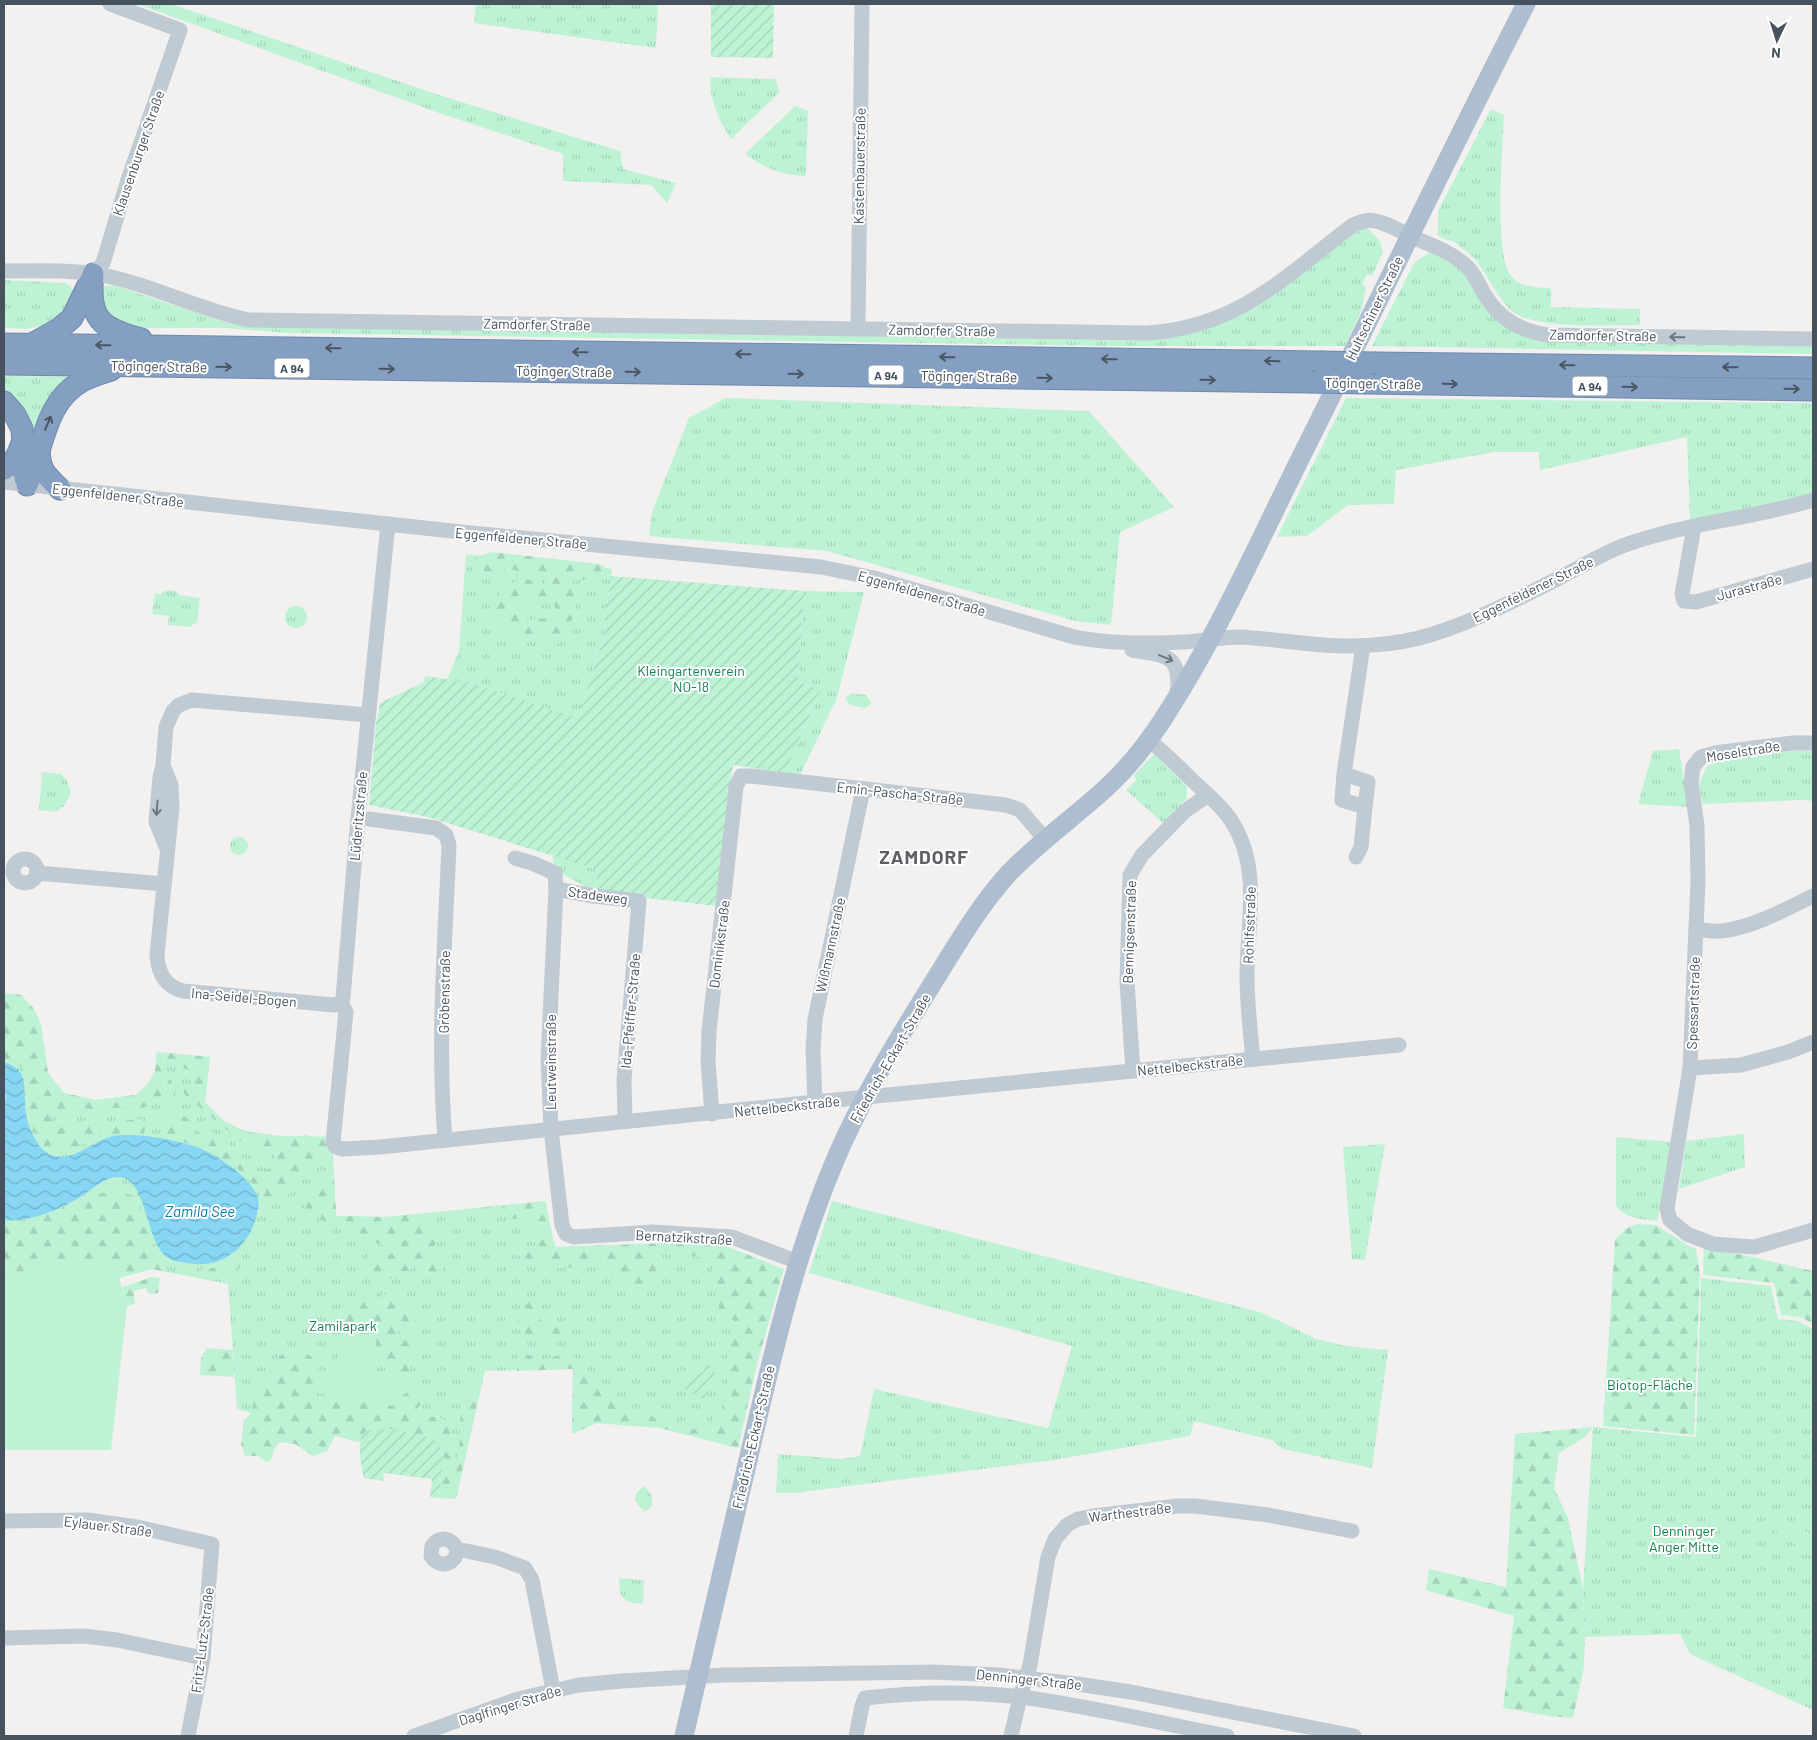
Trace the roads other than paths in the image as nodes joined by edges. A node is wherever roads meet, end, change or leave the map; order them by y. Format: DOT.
graph roads {
  1 [pos="110,4"];
  2 [pos="862,4"];
  3 [pos="1526,4"];
  4 [pos="1410,236"];
  5 [pos="4,271"];
  6 [pos="93,274"];
  7 [pos="858,329"];
  8 [pos="1813,339"];
  9 [pos="4,344"];
  10 [pos="32,344"];
  11 [pos="170,346"];
  12 [pos="4,364"];
  13 [pos="123,365"];
  14 [pos="1813,368"];
  15 [pos="1813,390"];
  16 [pos="4,402"];
  17 [pos="31,446"];
  18 [pos="4,469"];
  19 [pos="4,482"];
  20 [pos="27,485"];
  21 [pos="60,489"];
  22 [pos="1813,500"];
  23 [pos="388,524"];
  24 [pos="1694,527"];
  25 [pos="1813,569"];
  26 [pos="1209,640"];
  27 [pos="1102,641"];
  28 [pos="1363,646"];
  29 [pos="1177,697"];
  30 [pos="368,715"];
  31 [pos="1149,740"];
  32 [pos="1813,743"];
  33 [pos="1344,774"];
  34 [pos="741,776"];
  35 [pos="1691,783"];
  36 [pos="863,789"];
  37 [pos="1208,795"];
  38 [pos="1365,807"];
  39 [pos="369,819"];
  40 [pos="1045,839"];
  41 [pos="1356,856"];
  42 [pos="514,858"];
  43 [pos="9,867"];
  44 [pos="164,884"];
  45 [pos="556,889"];
  46 [pos="1813,896"];
  47 [pos="639,901"];
  48 [pos="1696,929"];
  49 [pos="341,1003"];
  50 [pos="1813,1042"];
  51 [pos="1399,1045"];
  52 [pos="1252,1059"];
  53 [pos="1690,1068"];
  54 [pos="1133,1071"];
  55 [pos="864,1098"];
  56 [pos="815,1102"];
  57 [pos="338,1106"];
  58 [pos="712,1114"];
  59 [pos="625,1122"];
  60 [pos="551,1129"];
  61 [pos="445,1139"];
  62 [pos="1813,1230"];
  63 [pos="566,1234"];
  64 [pos="798,1262"];
  65 [pos="4,1520"];
  66 [pos="1352,1531"];
  67 [pos="212,1544"];
  68 [pos="457,1549"];
  69 [pos="4,1638"];
  70 [pos="203,1658"];
  71 [pos="698,1676"];
  72 [pos="1027,1677"];
  73 [pos="553,1690"];
  74 [pos="1020,1697"];
  75 [pos="1178,1732"];
  76 [pos="188,1736"];
  77 [pos="414,1736"];
  78 [pos="684,1736"];
  79 [pos="856,1736"];
  80 [pos="1011,1736"];
  81 [pos="1227,1736"];
  82 [pos="1354,1736"];
  1 -- 6 [label="street, Klausenburger Straße"];
  2 -- 7 [label="street, Kastenbauerstraße"];
  3 -- 4 [label="main road, Hultschiner Straße"];
  4 -- 7 [label="street, Zamdorfer Straße"];
  8 -- 4 [label="street, Zamdorfer Straße, one-way"];
  4 -- 26 [label="main road, Hultschiner Straße"];
  5 -- 6 [label="street, Zamdorfer Straße"];
  6 -- 7 [label="street, Zamdorfer Straße"];
  6 -- 10 [label="highway"];
  6 -- 11 [label="highway"];
  9 -- 10 [label="highway, Töginger Straße / A 94"];
  11 -- 10 [label="highway, Töginger Straße / A 94, one-way"];
  14 -- 11 [label="highway, Töginger Straße / A 94, one-way, bridge"];
  12 -- 13 [label="highway, Töginger Straße / A 94"];
  13 -- 15 [label="highway, Töginger Straße / A 94, one-way, bridge"];
  17 -- 13 [label="highway, one-way"];
  16 -- 17 [label="highway"];
  17 -- 18 [label="highway"];
  17 -- 20 [label="highway"];
  17 -- 21 [label="highway"];
  19 -- 20 [label="street, Eggenfeldener Straße"];
  20 -- 21 [label="street, Eggenfeldener Straße"];
  21 -- 23 [label="street, Eggenfeldener Straße"];
  22 -- 24 [label="street, Eggenfeldener Straße"];
  23 -- 27 [label="street, Eggenfeldener Straße"];
  23 -- 30 [label="street, Lüderitzstraße"];
  24 -- 25 [label="street, Jurastraße"];
  24 -- 28 [label="street, Eggenfeldener Straße"];
  26 -- 27 [label="street, Eggenfeldener Straße"];
  26 -- 28 [label="street, Eggenfeldener Straße"];
  26 -- 29 [label="main road, Friedrich-Eckart-Straße"];
  27 -- 29 [label="street, one-way"];
  28 -- 33 [label="street"];
  29 -- 31 [label="main road, Friedrich-Eckart-Straße"];
  30 -- 44 [label="street, Ina-Seidel-Bogen"];
  30 -- 49 [label="street, Lüderitzstraße"];
  31 -- 37 [label="street, Rohlfsstraße"];
  31 -- 40 [label="main road, Friedrich-Eckart-Straße"];
  32 -- 35 [label="street, Moselstraße"];
  33 -- 38 [label="street"];
  33 -- 38 [label="street"];
  34 -- 36 [label="street, Emin-Pascha-Straße"];
  34 -- 58 [label="street, Dominikstraße"];
  35 -- 48 [label="street, Spessartstraße"];
  36 -- 40 [label="street, Emin-Pascha-Straße"];
  36 -- 56 [label="street, Wißmannstraße"];
  37 -- 52 [label="street, Rohlfsstraße"];
  37 -- 54 [label="street, Bennigsenstraße"];
  38 -- 41 [label="street"];
  39 -- 61 [label="street, Gröbenstraße"];
  40 -- 55 [label="main road, Friedrich-Eckart-Straße"];
  42 -- 45 [label="street, Stadeweg"];
  43 -- 44 [label="street"];
  44 -- 49 [label="street, Ina-Seidel-Bogen"];
  45 -- 47 [label="street, Stadeweg"];
  45 -- 60 [label="street, Leutweinstraße"];
  46 -- 48 [label="street"];
  47 -- 59 [label="street, Ida-Pfeiffer-Straße"];
  48 -- 53 [label="street, Spessartstraße"];
  49 -- 57 [label="street, Lüderitzstraße"];
  50 -- 53 [label="street"];
  51 -- 52 [label="street, Nettelbeckstraße"];
  52 -- 54 [label="street, Nettelbeckstraße"];
  53 -- 62 [label="street, Spessartstraße"];
  54 -- 55 [label="street, Nettelbeckstraße"];
  55 -- 56 [label="street, Nettelbeckstraße"];
  55 -- 64 [label="main road, Friedrich-Eckart-Straße"];
  56 -- 58 [label="street, Nettelbeckstraße"];
  57 -- 61 [label="street, Nettelbeckstraße"];
  58 -- 59 [label="street, Nettelbeckstraße"];
  59 -- 60 [label="street, Nettelbeckstraße"];
  60 -- 61 [label="street, Nettelbeckstraße"];
  60 -- 63 [label="street, Leutweinstraße"];
  63 -- 64 [label="street, Bernatzikstraße"];
  64 -- 71 [label="main road, Friedrich-Eckart-Straße"];
  65 -- 67 [label="street, Eylauer Straße"];
  66 -- 72 [label="street, Warthestraße"];
  67 -- 70 [label="street, Fritz-Lutz-Straße"];
  68 -- 73 [label="street"];
  69 -- 70 [label="street"];
  70 -- 76 [label="street, Fritz-Lutz-Straße"];
  71 -- 72 [label="street, Denninger Straße"];
  71 -- 73 [label="street, Daglfinger Straße"];
  71 -- 78 [label="main road, Friedrich-Eckart-Straße"];
  72 -- 74 [label="street, Warthestraße"];
  72 -- 82 [label="street, Denninger Straße"];
  73 -- 77 [label="street, Daglfinger Straße"];
  74 -- 75 [label="street, Denninger Straße"];
  74 -- 79 [label="street, Denninger Straße"];
  74 -- 80 [label="street, Warthestraße"];
  75 -- 81 [label="street, Denninger Straße"];
}
